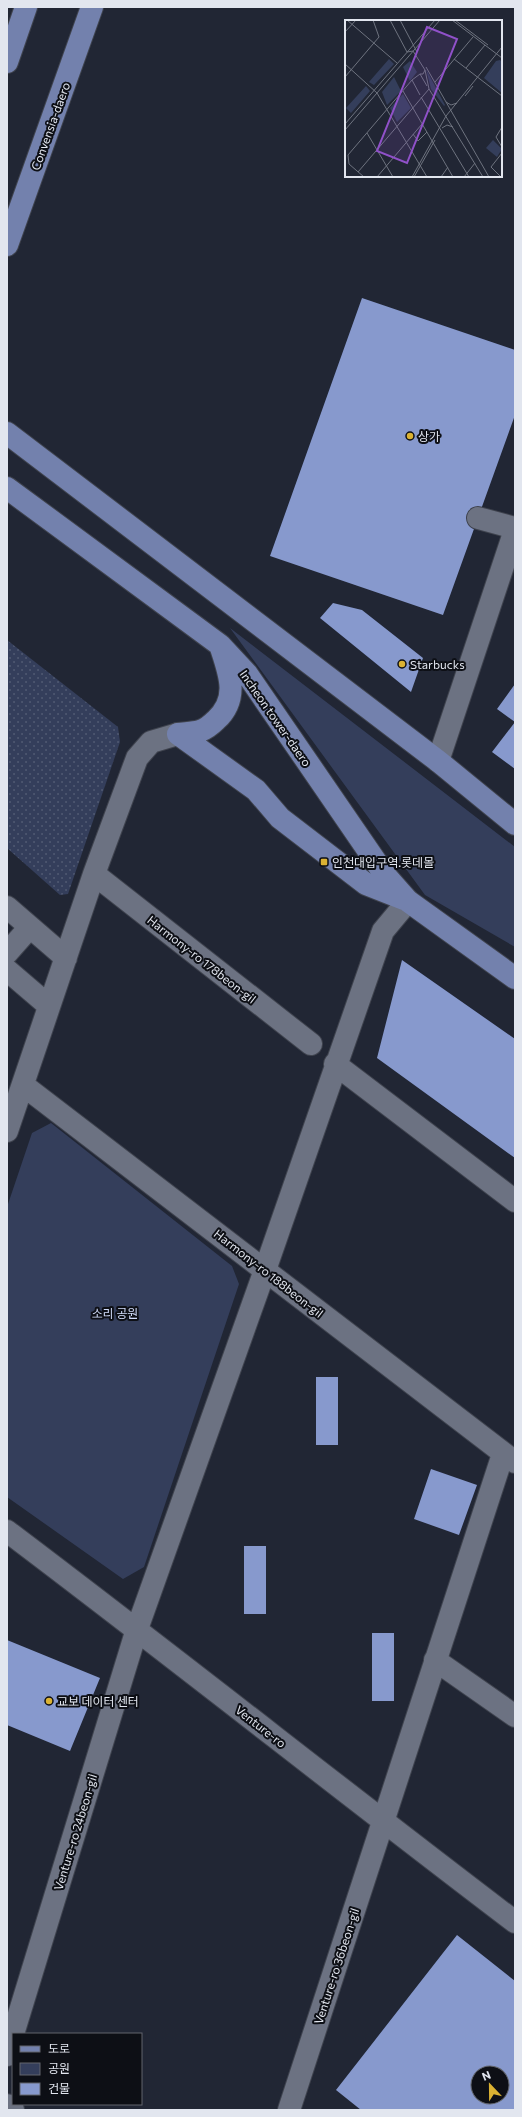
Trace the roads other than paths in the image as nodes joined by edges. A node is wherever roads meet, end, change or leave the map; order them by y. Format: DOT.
graph roads {
  1 [pos="26,7"];
  2 [pos="92,7"];
  3 [pos="7,62"];
  4 [pos="7,245"];
  5 [pos="7,433"];
  6 [pos="7,488"];
  7 [pos="478,518"];
  8 [pos="515,529"];
  9 [pos="509,570"];
  10 [pos="220,645"];
  11 [pos="212,724"];
  12 [pos="178,734"];
  13 [pos="212,759"];
  14 [pos="438,761"];
  15 [pos="515,824"];
  16 [pos="94,874"];
  17 [pos="408,901"];
  18 [pos="7,907"];
  19 [pos="30,927"];
  20 [pos="7,953"];
  21 [pos="66,958"];
  22 [pos="7,970"];
  23 [pos="515,978"];
  24 [pos="49,1006"];
  25 [pos="310,1044"];
  26 [pos="336,1064"];
  27 [pos="23,1085"];
  28 [pos="7,1131"];
  29 [pos="515,1201"];
  30 [pos="265,1270"];
  31 [pos="509,1458"];
  32 [pos="7,1531"];
  33 [pos="137,1629"];
  34 [pos="435,1660"];
  35 [pos="515,1716"];
  36 [pos="383,1822"];
  37 [pos="515,1922"];
  38 [pos="13,2033"];
  39 [pos="12,2038"];
  40 [pos="7,2055"];
  41 [pos="7,2105"];
  42 [pos="13,2110"];
  43 [pos="289,2110"];
  1 -- 3 [label="main road"];
  2 -- 4 [label="main road, Convensia-daero"];
  5 -- 14 [label="main road"];
  6 -- 10 [label="main road, Incheon tower-daero"];
  7 -- 8 [label="street"];
  8 -- 9 [label="street"];
  9 -- 14 [label="street"];
  10 -- 11 [label="main road"];
  10 -- 17 [label="main road, Incheon tower-daero"];
  11 -- 12 [label="main road"];
  11 -- 13 [label="main road"];
  12 -- 13 [label="main road"];
  12 -- 16 [label="street"];
  13 -- 17 [label="main road"];
  14 -- 15 [label="main road"];
  16 -- 21 [label="street"];
  16 -- 25 [label="street, Harmony-ro 178beon-gil"];
  17 -- 23 [label="main road, Incheon tower-daero"];
  17 -- 26 [label="street, Venture-ro 24beon-gil"];
  18 -- 19 [label="street"];
  19 -- 20 [label="street"];
  19 -- 21 [label="street"];
  21 -- 24 [label="street"];
  22 -- 24 [label="street"];
  24 -- 27 [label="street"];
  26 -- 29 [label="street"];
  26 -- 30 [label="street, Venture-ro 24beon-gil"];
  27 -- 28 [label="street"];
  27 -- 30 [label="street, Harmony-ro 188beon-gil"];
  30 -- 31 [label="street, Harmony-ro 188beon-gil"];
  30 -- 33 [label="street, Venture-ro 24beon-gil"];
  31 -- 34 [label="street, Venture-ro 36beon-gil"];
  32 -- 33 [label="street, Venture-ro"];
  33 -- 36 [label="street, Venture-ro"];
  33 -- 38 [label="street, Venture-ro 24beon-gil"];
  34 -- 35 [label="street"];
  34 -- 36 [label="street, Venture-ro 36beon-gil"];
  36 -- 37 [label="street, Venture-ro"];
  36 -- 43 [label="street, Venture-ro 36beon-gil"];
  39 -- 40 [label="street, Venture-ro 24beon-gil"];
  41 -- 42 [label="street"];
}
